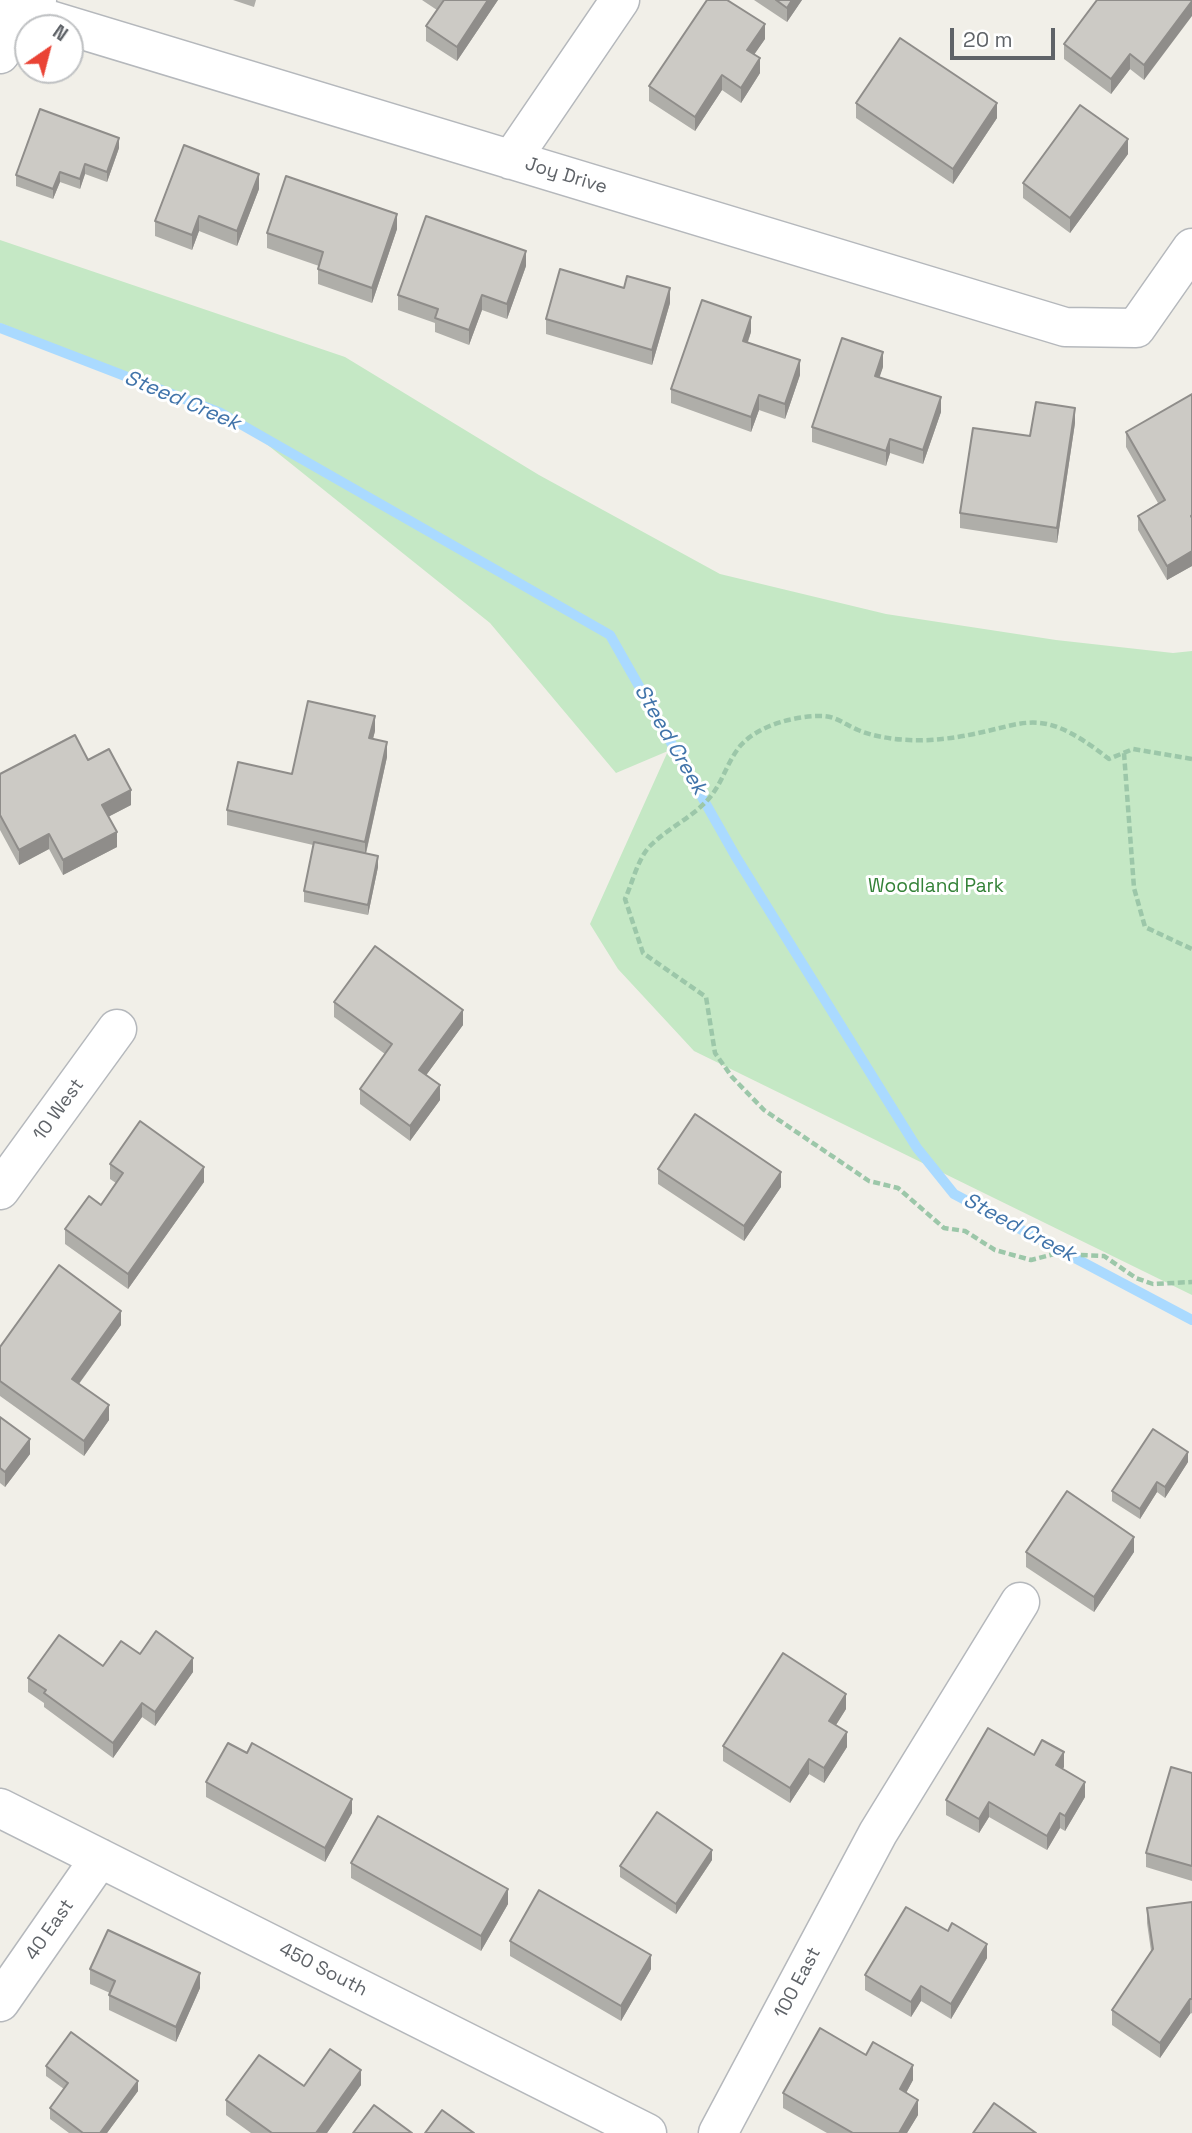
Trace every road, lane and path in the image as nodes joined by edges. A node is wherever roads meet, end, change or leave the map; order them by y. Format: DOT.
graph roads {
  1 [pos="620,0"];
  2 [pos="22,6"];
  3 [pos="0,54"];
  4 [pos="511,160"];
  5 [pos="1192,248"];
  6 [pos="1124,753"];
  7 [pos="1192,759"];
  8 [pos="1192,950"];
  9 [pos="117,1029"];
  10 [pos="0,1190"];
  11 [pos="1192,1282"];
  12 [pos="1020,1602"];
  13 [pos="0,1808"];
  14 [pos="100,1858"];
  15 [pos="0,2002"];
  16 [pos="647,2133"];
  17 [pos="718,2133"];
  1 -- 4 [label="street"];
  2 -- 3 [label="street"];
  2 -- 4 [label="street, Joy Drive"];
  4 -- 5 [label="street, Joy Drive"];
  6 -- 7 [label="path"];
  6 -- 8 [label="path"];
  6 -- 11 [label="path"];
  9 -- 10 [label="street, 10 West"];
  12 -- 17 [label="street, 100 East"];
  13 -- 14 [label="street, 450 South"];
  14 -- 15 [label="street, 40 East"];
  14 -- 16 [label="street, 450 South"];
}
